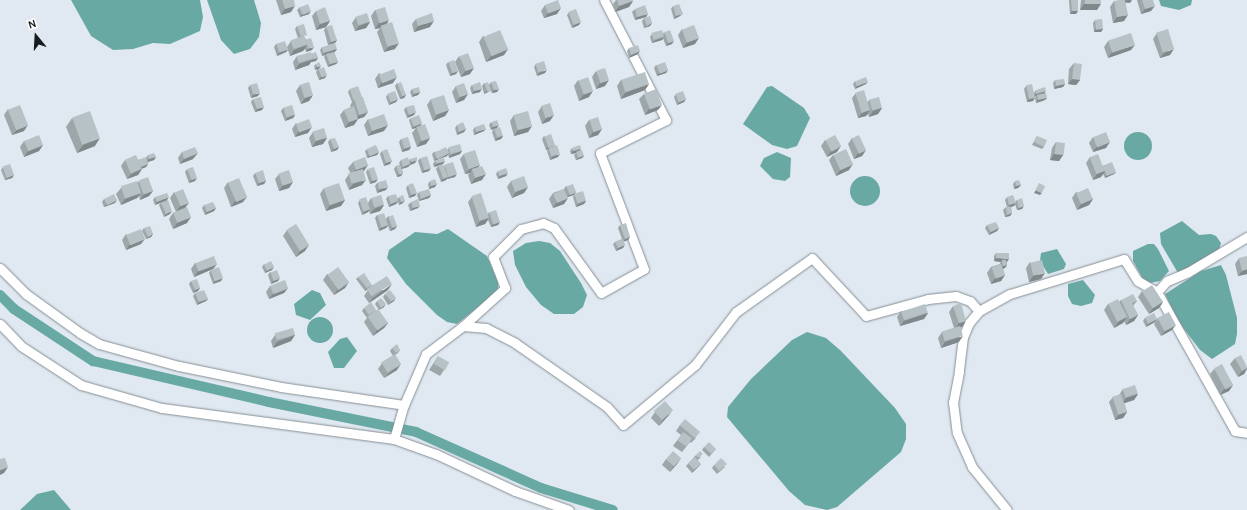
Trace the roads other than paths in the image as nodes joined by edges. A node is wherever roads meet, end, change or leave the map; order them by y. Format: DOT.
graph roads {
  1 [pos="604,0"];
  2 [pos="1247,237"];
  3 [pos="0,268"];
  4 [pos="1157,292"];
  5 [pos="979,312"];
  6 [pos="0,324"];
  7 [pos="463,326"];
  8 [pos="404,405"];
  9 [pos="1247,432"];
  10 [pos="394,439"];
  11 [pos="569,510"];
  12 [pos="1007,510"];
  1 -- 7 [label="street"];
  2 -- 4 [label="street"];
  3 -- 8 [label="street"];
  4 -- 5 [label="street"];
  4 -- 9 [label="street"];
  5 -- 7 [label="street"];
  5 -- 12 [label="street"];
  6 -- 10 [label="street"];
  7 -- 8 [label="street"];
  8 -- 10 [label="street"];
  10 -- 11 [label="street"];
}
